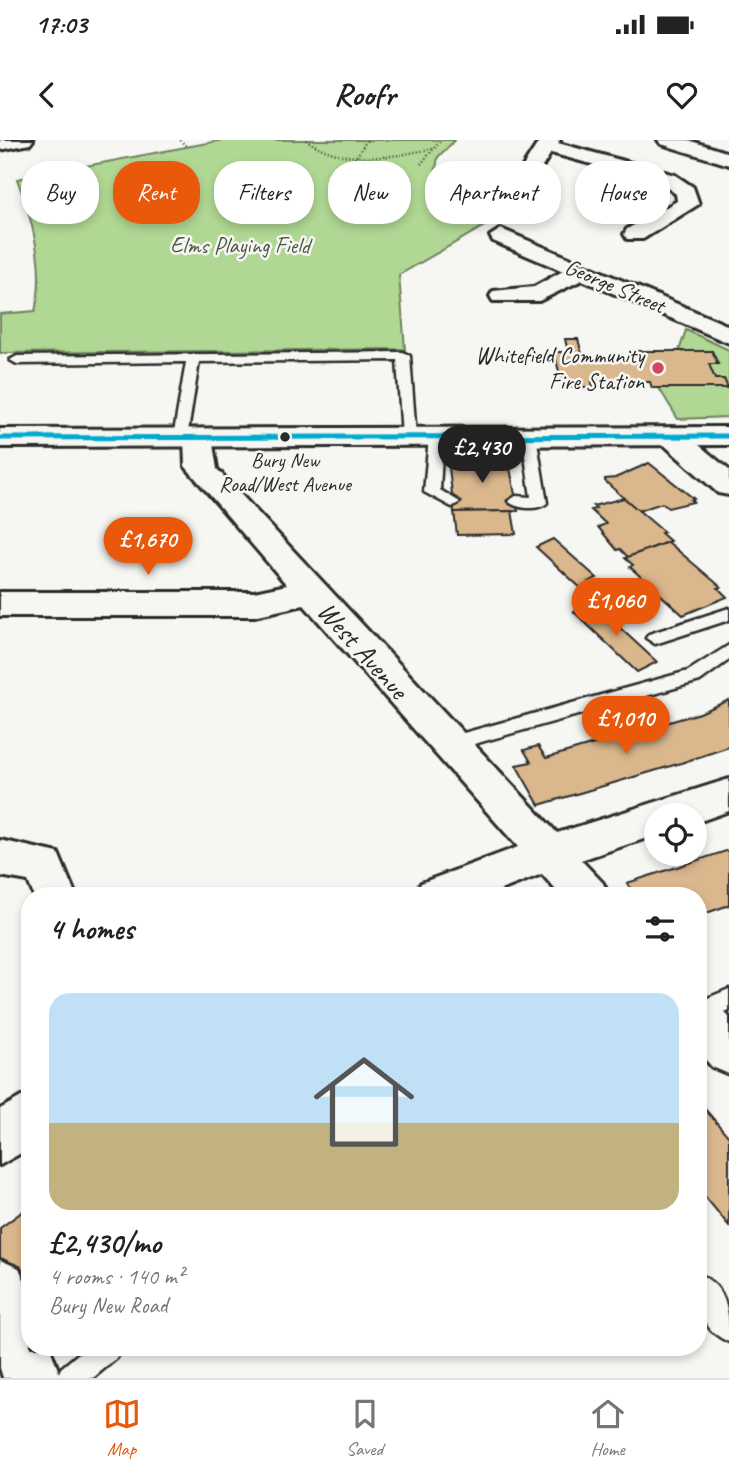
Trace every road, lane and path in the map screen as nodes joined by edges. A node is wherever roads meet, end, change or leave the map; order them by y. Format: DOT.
graph roads {
  1 [pos="23,140"];
  2 [pos="180,140"];
  3 [pos="306,140"];
  4 [pos="367,140"];
  5 [pos="441,140"];
  6 [pos="668,140"];
  7 [pos="548,143"];
  8 [pos="0,145"];
  9 [pos="187,147"];
  10 [pos="434,148"];
  11 [pos="355,157"];
  12 [pos="729,159"];
  13 [pos="353,161"];
  14 [pos="536,161"];
  15 [pos="421,164"];
  16 [pos="635,234"];
  17 [pos="501,236"];
  18 [pos="581,271"];
  19 [pos="502,296"];
  20 [pos="729,335"];
  21 [pos="193,359"];
  22 [pos="17,360"];
  23 [pos="530,436"];
  24 [pos="671,436"];
  25 [pos="729,436"];
  26 [pos="423,437"];
  27 [pos="0,438"];
  28 [pos="189,438"];
  29 [pos="729,486"];
  30 [pos="516,501"];
  31 [pos="452,502"];
  32 [pos="307,589"];
  33 [pos="0,604"];
  34 [pos="729,614"];
  35 [pos="654,638"];
  36 [pos="729,650"];
  37 [pos="449,744"];
  38 [pos="729,795"];
  39 [pos="705,803"];
  40 [pos="644,822"];
  41 [pos="548,853"];
  42 [pos="0,858"];
  43 [pos="51,887"];
  44 [pos="459,887"];
  45 [pos="580,887"];
  46 [pos="729,1000"];
  47 [pos="707,1011"];
  48 [pos="707,1025"];
  49 [pos="729,1051"];
  50 [pos="21,1124"];
  51 [pos="0,1140"];
  52 [pos="0,1287"];
  53 [pos="707,1300"];
  54 [pos="729,1328"];
  55 [pos="21,1347"];
  56 [pos="24,1356"];
  57 [pos="97,1356"];
  58 [pos="32,1378"];
  59 [pos="71,1378"];
  1 -- 8 [label="main road"];
  2 -- 9 [label="path"];
  3 -- 11 [label="path"];
  4 -- 11 [label="path"];
  5 -- 10 [label="path"];
  6 -- 12 [label="main road"];
  7 -- 14 [label="main road"];
  7 -- 16 [label="main road"];
  10 -- 11 [label="path"];
  10 -- 15 [label="path"];
  11 -- 13 [label="path"];
  17 -- 18 [label="main road, George Street"];
  18 -- 19 [label="main road"];
  18 -- 20 [label="main road, George Street"];
  21 -- 22 [label="lane"];
  21 -- 26 [label="lane"];
  21 -- 28 [label="lane"];
  23 -- 24 [label="main road"];
  23 -- 26 [label="main road"];
  23 -- 30 [label="lane"];
  24 -- 25 [label="main road"];
  24 -- 29 [label="main road"];
  26 -- 28 [label="main road"];
  26 -- 31 [label="lane"];
  27 -- 28 [label="main road"];
  28 -- 32 [label="main road, West Avenue"];
  32 -- 33 [label="main road"];
  32 -- 37 [label="main road, West Avenue"];
  34 -- 35 [label="lane"];
  36 -- 37 [label="lane"];
  37 -- 41 [label="main road, West Avenue"];
  38 -- 39 [label="main road"];
  40 -- 41 [label="main road"];
  41 -- 44 [label="main road"];
  41 -- 45 [label="main road, West Avenue"];
  42 -- 43 [label="main road"];
  46 -- 47 [label="lane"];
  48 -- 49 [label="main road"];
  50 -- 51 [label="main road"];
  52 -- 55 [label="main road"];
  53 -- 54 [label="lane"];
  56 -- 58 [label="main road"];
  57 -- 59 [label="lane"];
}
